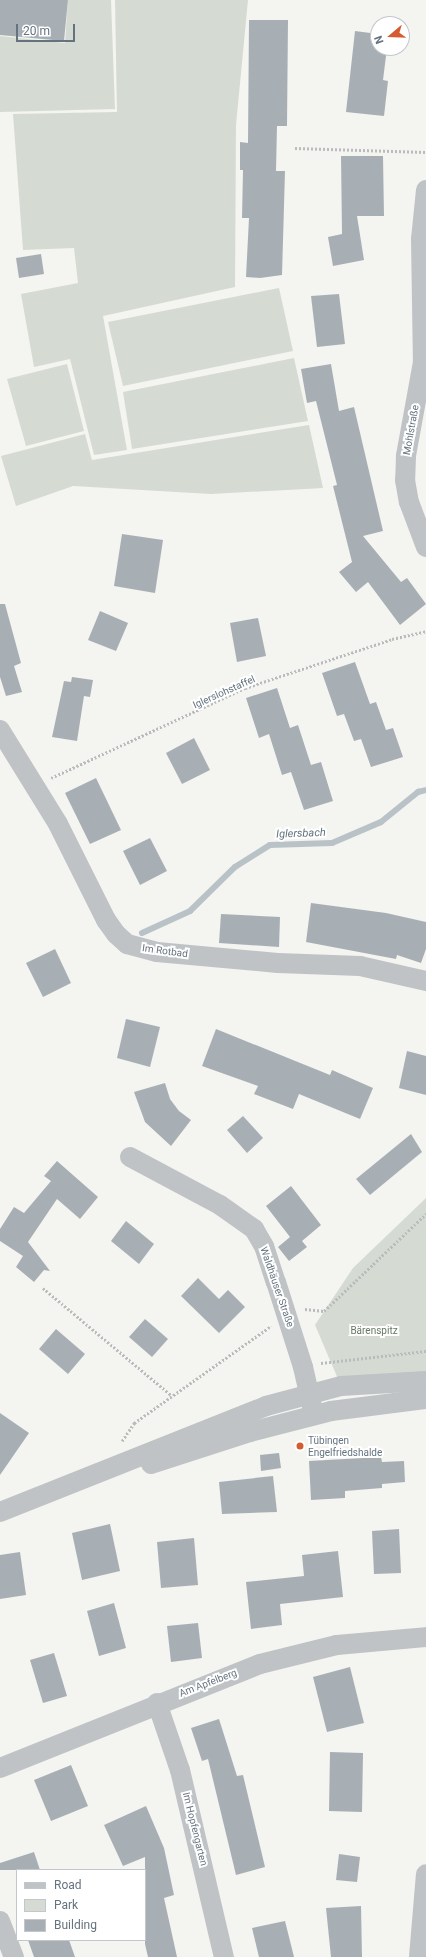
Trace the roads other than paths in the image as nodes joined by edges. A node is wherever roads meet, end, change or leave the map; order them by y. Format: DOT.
graph roads {
  1 [pos="426,190"];
  2 [pos="426,547"];
  3 [pos="0,730"];
  4 [pos="426,981"];
  5 [pos="130,1157"];
  6 [pos="426,1382"];
  7 [pos="310,1393"];
  8 [pos="426,1399"];
  9 [pos="314,1415"];
  10 [pos="102,1473"];
  11 [pos="0,1512"];
  12 [pos="426,1638"];
  13 [pos="157,1703"];
  14 [pos="0,1768"];
  15 [pos="426,1874"];
  16 [pos="0,1921"];
  17 [pos="14,1957"];
  18 [pos="224,1957"];
  19 [pos="419,1957"];
  1 -- 2 [label="street, Mohlstraße"];
  3 -- 4 [label="street, Im Rotbad"];
  5 -- 7 [label="street, Waldhäuser Straße"];
  6 -- 7 [label="street"];
  7 -- 9 [label="street, Waldhäuser Straße"];
  7 -- 10 [label="street"];
  8 -- 9 [label="street"];
  9 -- 10 [label="street"];
  10 -- 11 [label="street"];
  12 -- 13 [label="street, Am Apfelberg"];
  13 -- 14 [label="street, Am Apfelberg"];
  13 -- 18 [label="street, Im Hopfengarten"];
  15 -- 19 [label="street"];
  16 -- 17 [label="street"];
}
